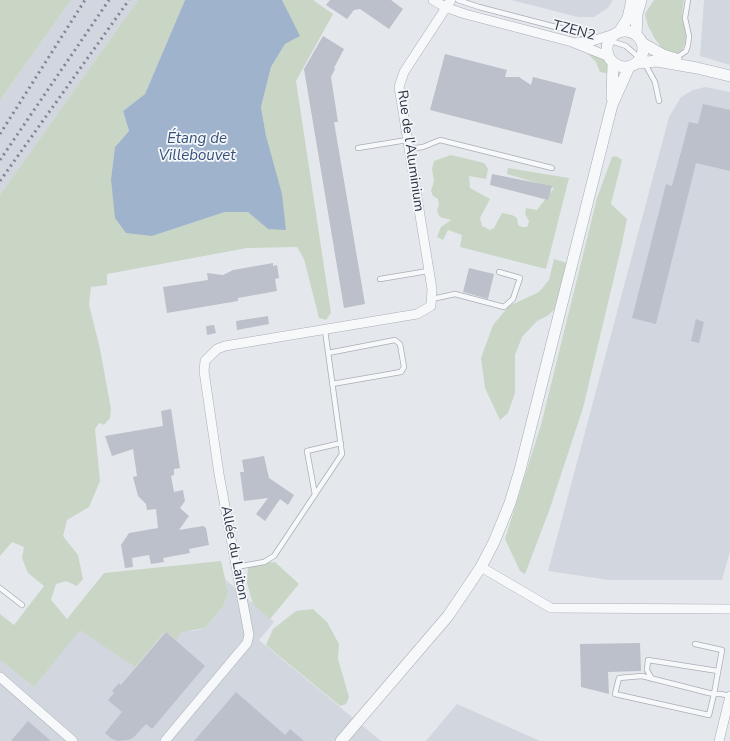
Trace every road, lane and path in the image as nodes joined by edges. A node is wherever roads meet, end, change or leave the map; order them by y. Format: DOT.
graph roads {
  1 [pos="433,0"];
  2 [pos="458,0"];
  3 [pos="632,0"];
  4 [pos="641,0"];
  5 [pos="688,0"];
  6 [pos="448,4"];
  7 [pos="611,36"];
  8 [pos="639,39"];
  9 [pos="572,42"];
  10 [pos="676,59"];
  11 [pos="610,60"];
  12 [pos="638,63"];
  13 [pos="697,68"];
  14 [pos="730,76"];
  15 [pos="659,101"];
  16 [pos="612,105"];
  17 [pos="407,140"];
  18 [pos="358,148"];
  19 [pos="408,149"];
  20 [pos="552,168"];
  21 [pos="428,271"];
  22 [pos="500,272"];
  23 [pos="380,279"];
  24 [pos="431,303"];
  25 [pos="324,329"];
  26 [pos="328,352"];
  27 [pos="332,384"];
  28 [pos="341,443"];
  29 [pos="315,495"];
  30 [pos="236,567"];
  31 [pos="481,567"];
  32 [pos="0,588"];
  33 [pos="22,605"];
  34 [pos="730,609"];
  35 [pos="695,644"];
  36 [pos="718,671"];
  37 [pos="0,677"];
  38 [pos="652,679"];
  39 [pos="714,694"];
  40 [pos="730,696"];
  41 [pos="73,741"];
  42 [pos="165,741"];
  43 [pos="341,741"];
  44 [pos="719,741"];
  1 -- 6 [label="street"];
  2 -- 7 [label="lane, TZEN2"];
  3 -- 7 [label="street"];
  4 -- 8 [label="street"];
  5 -- 10 [label="lane"];
  6 -- 9 [label="street"];
  6 -- 17 [label="street, Rue de l'Aluminium"];
  7 -- 8 [label="street"];
  7 -- 9 [label="street"];
  7 -- 11 [label="street"];
  7 -- 12 [label="lane, TZEN2"];
  8 -- 10 [label="street"];
  8 -- 12 [label="street"];
  9 -- 11 [label="street"];
  10 -- 13 [label="street"];
  11 -- 12 [label="street"];
  11 -- 16 [label="street"];
  12 -- 13 [label="street"];
  12 -- 15 [label="lane, TZEN2"];
  12 -- 16 [label="street"];
  13 -- 14 [label="street"];
  16 -- 31 [label="street"];
  17 -- 18 [label="lane"];
  17 -- 19 [label="street, Rue de l'Aluminium"];
  19 -- 20 [label="lane"];
  19 -- 21 [label="street, Rue de l'Aluminium"];
  21 -- 23 [label="lane"];
  21 -- 24 [label="street, Rue de l'Aluminium"];
  22 -- 24 [label="lane"];
  24 -- 25 [label="street"];
  25 -- 26 [label="lane"];
  25 -- 30 [label="street, Allée du Laiton"];
  26 -- 27 [label="lane"];
  26 -- 27 [label="lane"];
  27 -- 28 [label="lane"];
  28 -- 29 [label="lane"];
  28 -- 29 [label="lane"];
  29 -- 30 [label="lane"];
  30 -- 42 [label="street, Allée du Laiton"];
  31 -- 34 [label="street"];
  31 -- 43 [label="street"];
  32 -- 33 [label="lane"];
  35 -- 36 [label="lane"];
  36 -- 38 [label="lane"];
  36 -- 39 [label="lane"];
  37 -- 41 [label="street"];
  38 -- 39 [label="lane"];
  38 -- 39 [label="lane"];
  39 -- 40 [label="lane"];
  40 -- 44 [label="street"];
}
